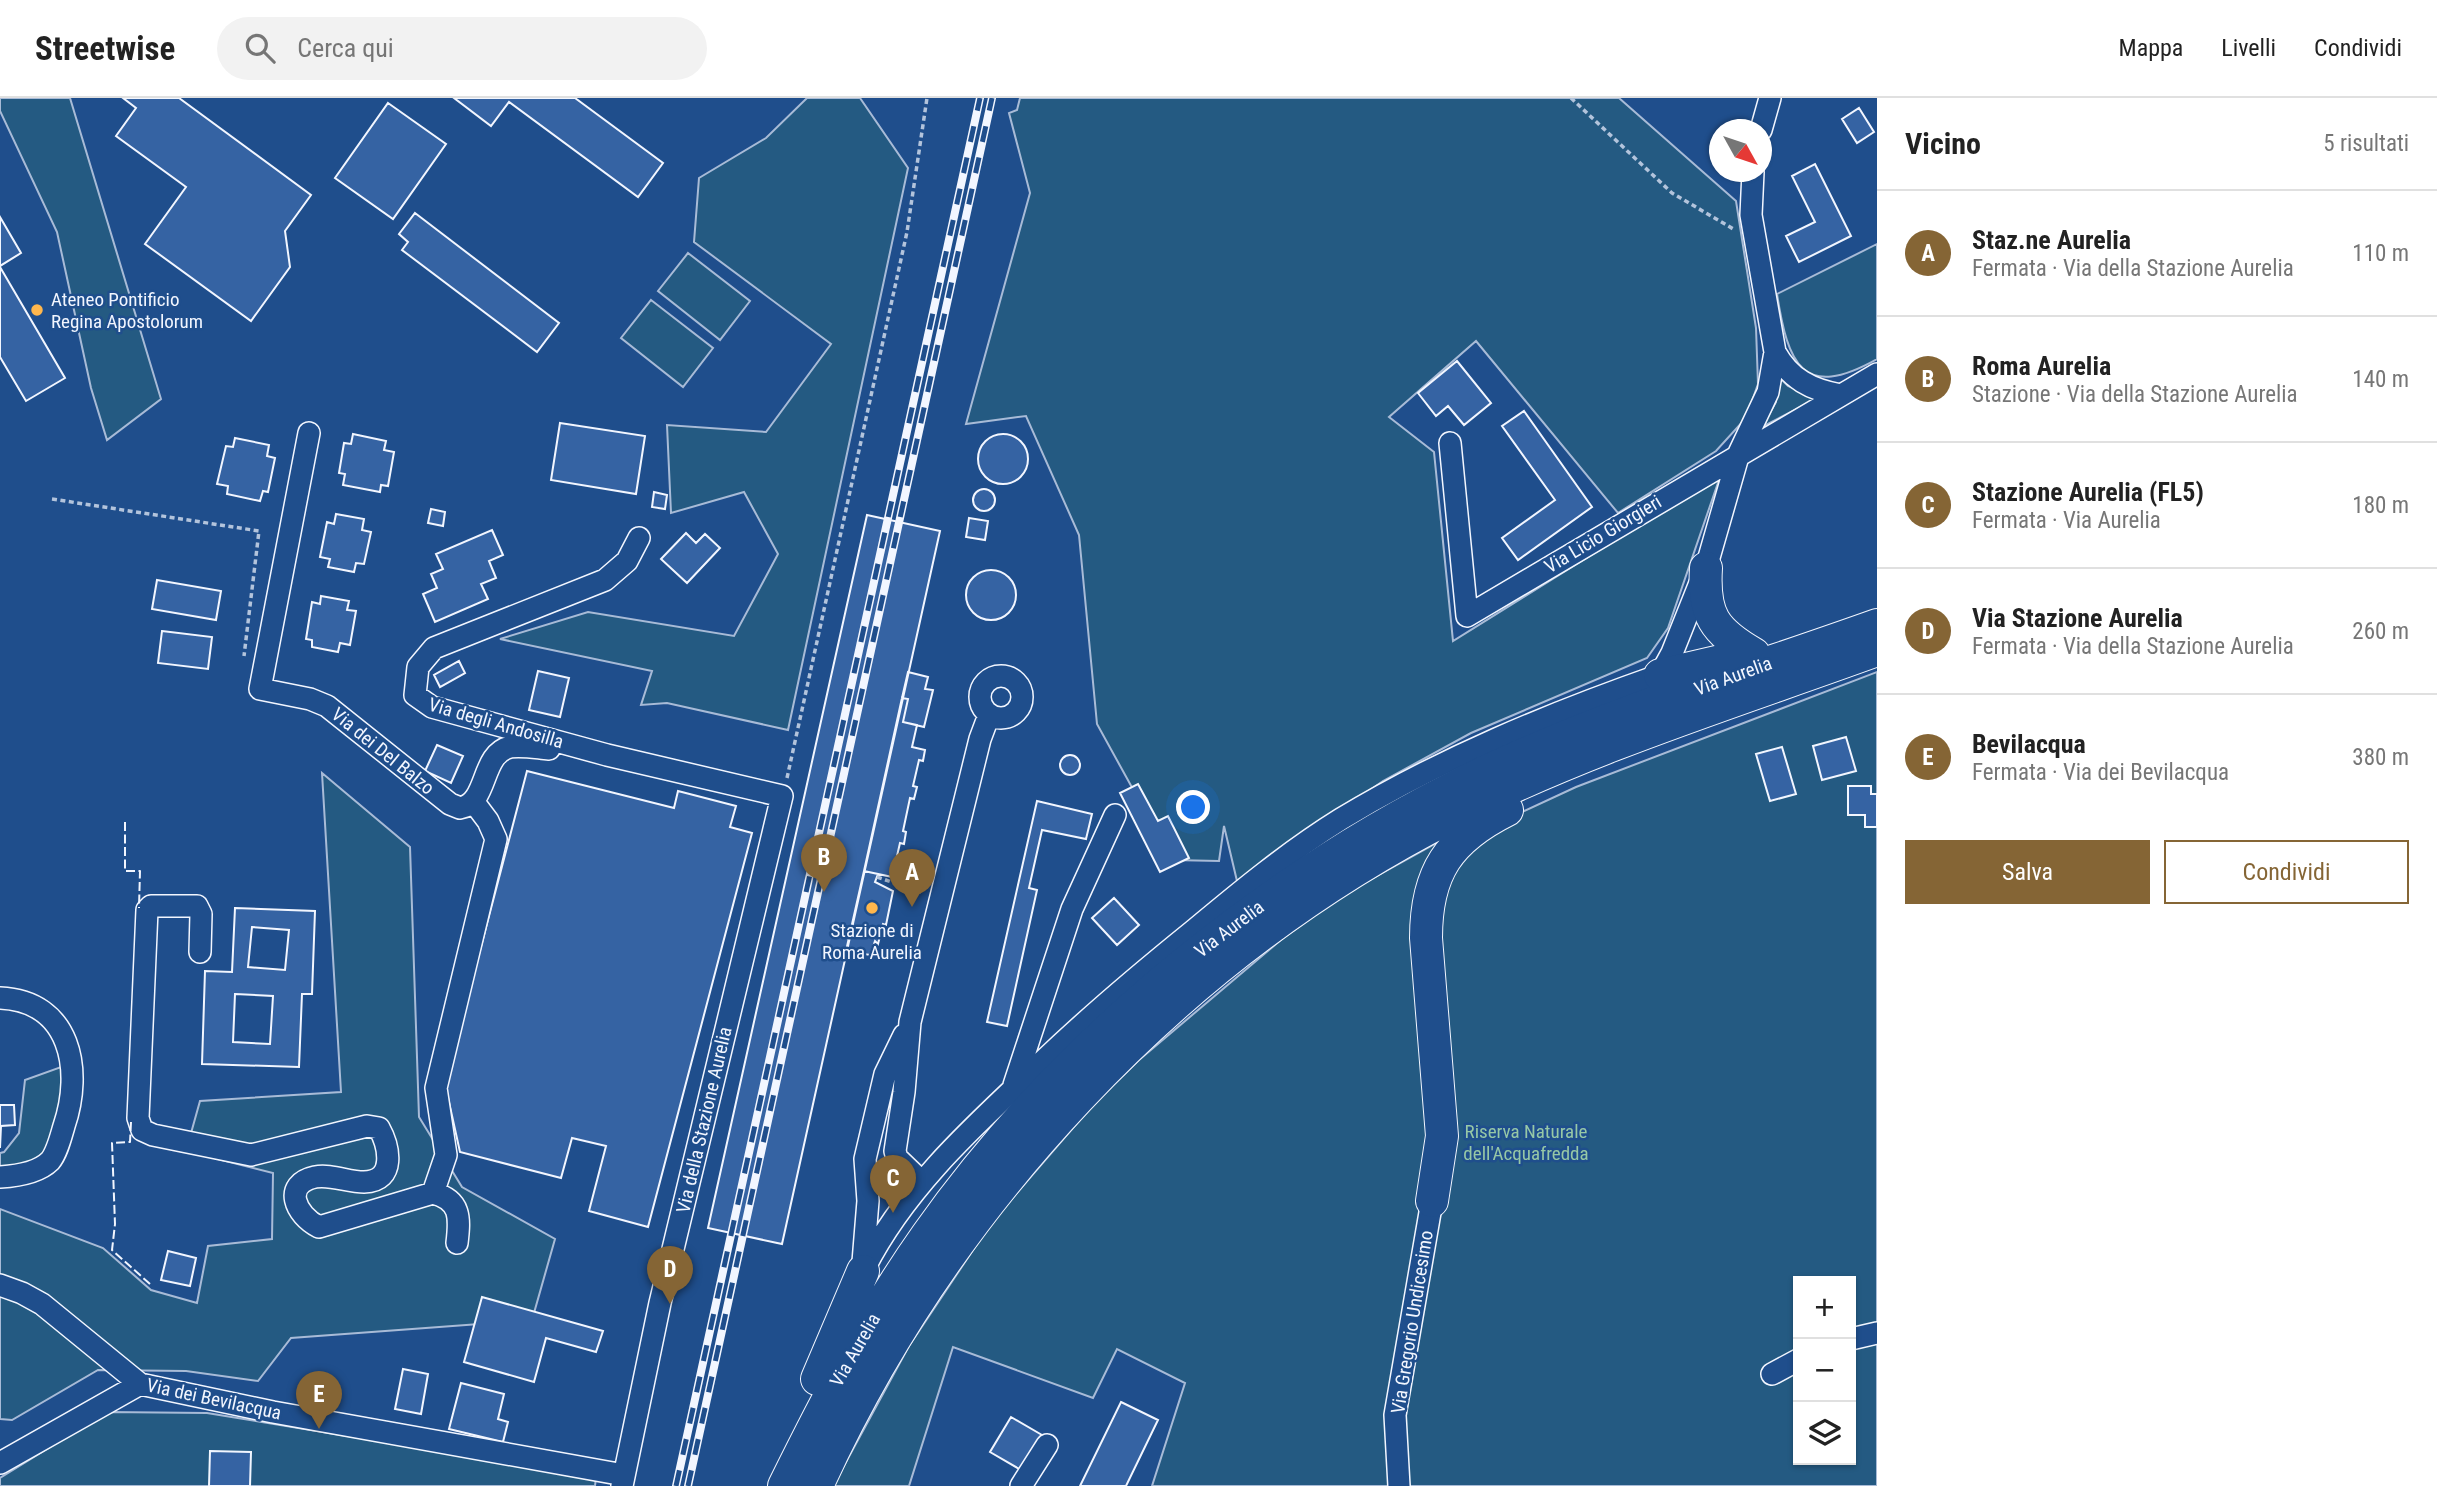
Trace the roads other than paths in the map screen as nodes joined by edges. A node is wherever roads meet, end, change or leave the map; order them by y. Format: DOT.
graph roads {
  1 [pos="1770,98"];
  2 [pos="1764,119"];
  3 [pos="1753,182"];
  4 [pos="1775,352"];
  5 [pos="1877,374"];
  6 [pos="1841,395"];
  7 [pos="309,433"];
  8 [pos="1450,443"];
  9 [pos="1739,453"];
  10 [pos="639,538"];
  11 [pos="1706,568"];
  12 [pos="1877,611"];
  13 [pos="1877,625"];
  14 [pos="1877,650"];
  15 [pos="1754,654"];
  16 [pos="1660,675"];
  17 [pos="1762,692"];
  18 [pos="989,715"];
  19 [pos="607,755"];
  20 [pos="782,796"];
  21 [pos="472,802"];
  22 [pos="1115,815"];
  23 [pos="200,952"];
  24 [pos="0,998"];
  25 [pos="910,1021"];
  26 [pos="1013,1089"];
  27 [pos="0,1177"];
  28 [pos="922,1182"];
  29 [pos="433,1193"];
  30 [pos="1432,1201"];
  31 [pos="457,1243"];
  32 [pos="863,1271"];
  33 [pos="0,1285"];
  34 [pos="1877,1333"];
  35 [pos="1856,1338"];
  36 [pos="1793,1363"];
  37 [pos="1772,1374"];
  38 [pos="140,1384"];
  39 [pos="1047,1445"];
  40 [pos="0,1463"];
  41 [pos="623,1480"];
  42 [pos="782,1486"];
  43 [pos="817,1486"];
  44 [pos="1021,1486"];
  45 [pos="1399,1486"];
  1 -- 2 [label="street"];
  3 -- 4 [label="street"];
  4 -- 6 [label="street"];
  4 -- 9 [label="street"];
  5 -- 6 [label="street, Via Licio Giorgieri"];
  6 -- 9 [label="street, Via Licio Giorgieri"];
  7 -- 21 [label="street, Via dei Del Balzo"];
  8 -- 9 [label="street, Via Licio Giorgieri"];
  9 -- 11 [label="street"];
  10 -- 19 [label="street, Via degli Andosilla"];
  11 -- 15 [label="highway"];
  11 -- 16 [label="street"];
  12 -- 15 [label="highway"];
  13 -- 42 [label="highway, Via Aurelia"];
  14 -- 17 [label="highway, Via Aurelia"];
  15 -- 16 [label="highway"];
  16 -- 26 [label="street, Via Aurelia"];
  17 -- 30 [label="highway"];
  17 -- 43 [label="highway, Via Aurelia"];
  18 -- 25 [label="street"];
  19 -- 20 [label="street, Via degli Andosilla"];
  19 -- 21 [label="street"];
  20 -- 41 [label="street, Via della Stazione Aurelia"];
  21 -- 29 [label="street"];
  22 -- 26 [label="street"];
  23 -- 29 [label="street"];
  24 -- 27 [label="street"];
  25 -- 28 [label="street"];
  25 -- 32 [label="street"];
  26 -- 28 [label="street, Via Aurelia"];
  28 -- 32 [label="street, Via Aurelia"];
  29 -- 31 [label="street"];
  30 -- 45 [label="street, Via Gregorio Undicesimo"];
  32 -- 42 [label="highway"];
  33 -- 38 [label="street, Via dei Bevilacqua"];
  34 -- 35 [label="street"];
  36 -- 37 [label="street"];
  38 -- 40 [label="street"];
  38 -- 41 [label="street, Via dei Bevilacqua"];
  39 -- 44 [label="street"];
}
